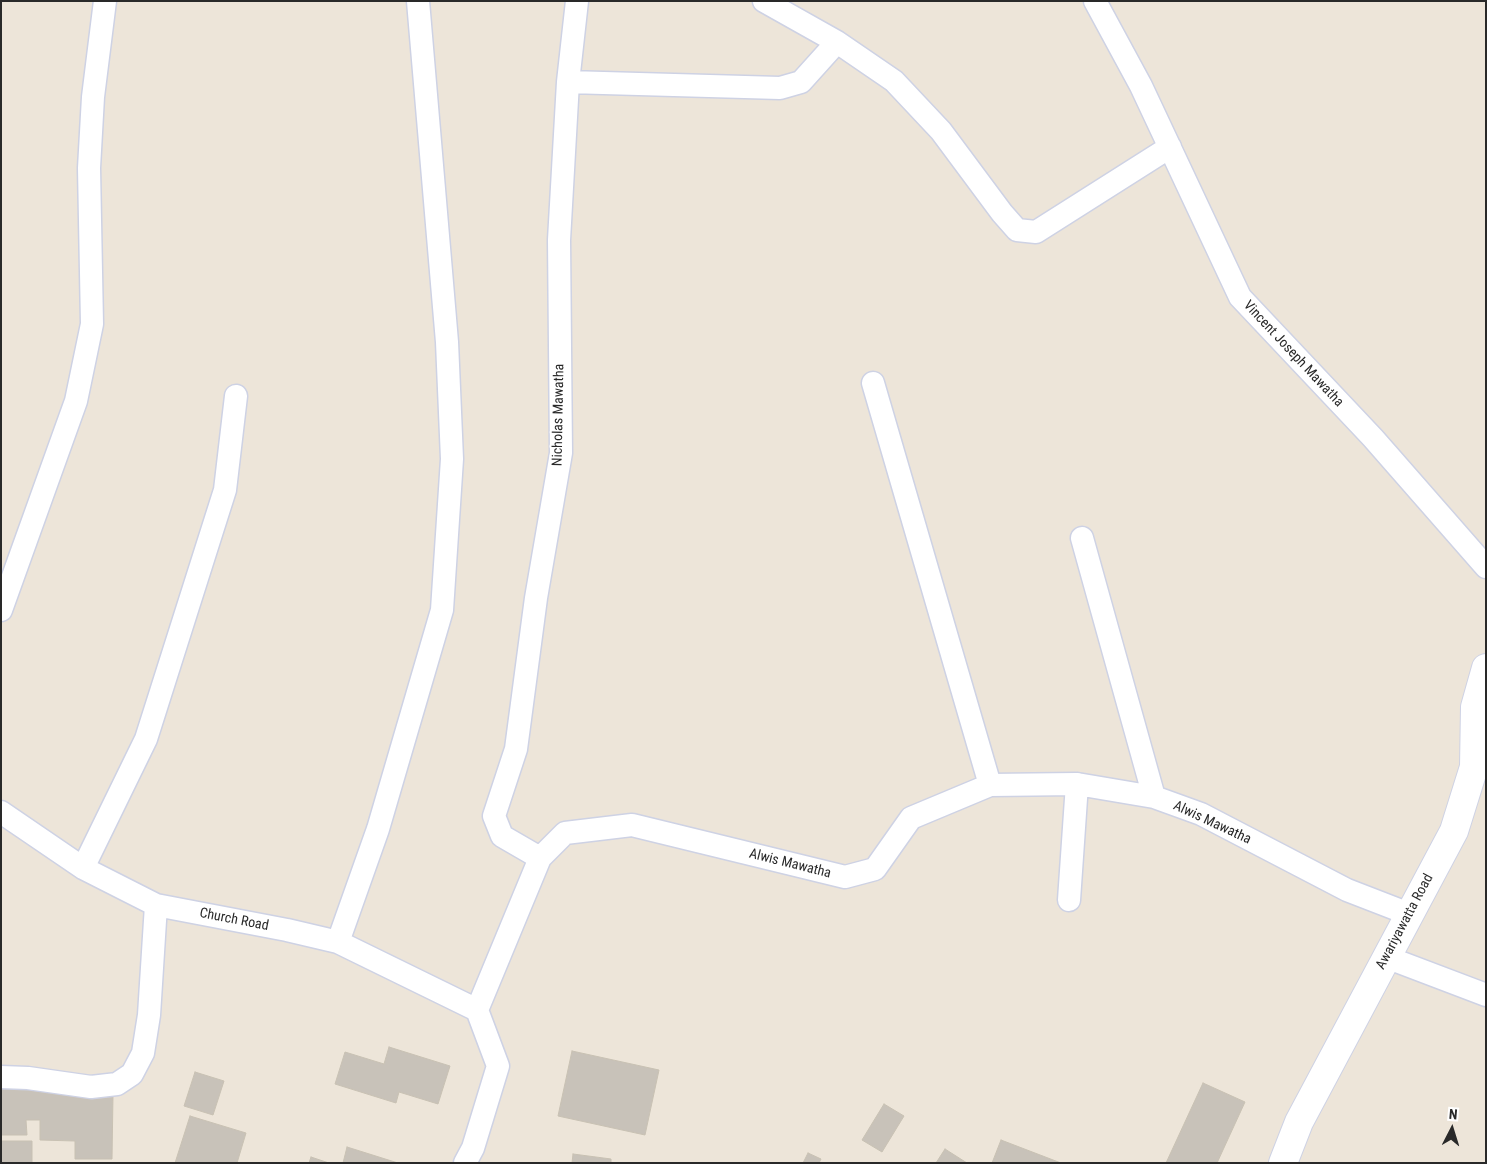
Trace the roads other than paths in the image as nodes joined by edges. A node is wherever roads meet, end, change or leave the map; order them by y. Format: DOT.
graph roads {
  1 [pos="105,1"];
  2 [pos="418,1"];
  3 [pos="577,1"];
  4 [pos="764,1"];
  5 [pos="1095,1"];
  6 [pos="837,42"];
  7 [pos="568,82"];
  8 [pos="1170,147"];
  9 [pos="873,384"];
  10 [pos="236,396"];
  11 [pos="1082,538"];
  12 [pos="1486,567"];
  13 [pos="1,610"];
  14 [pos="1486,668"];
  15 [pos="1077,784"];
  16 [pos="990,785"];
  17 [pos="1154,797"];
  18 [pos="1,812"];
  19 [pos="540,858"];
  20 [pos="83,868"];
  21 [pos="1069,900"];
  22 [pos="156,905"];
  23 [pos="1410,914"];
  24 [pos="338,942"];
  25 [pos="1386,957"];
  26 [pos="1486,995"];
  27 [pos="477,1010"];
  28 [pos="1,1077"];
  29 [pos="465,1163"];
  30 [pos="1283,1163"];
  1 -- 13 [label="street"];
  2 -- 24 [label="street"];
  3 -- 7 [label="street, Nicholas Mawatha"];
  4 -- 6 [label="street"];
  5 -- 8 [label="street, Vincent Joseph Mawatha"];
  6 -- 7 [label="street"];
  6 -- 8 [label="street"];
  7 -- 19 [label="street, Nicholas Mawatha"];
  8 -- 12 [label="street, Vincent Joseph Mawatha"];
  9 -- 16 [label="street"];
  10 -- 20 [label="street"];
  11 -- 17 [label="street"];
  14 -- 23 [label="street, Awariyawatta Road"];
  15 -- 16 [label="street, Alwis Mawatha"];
  15 -- 17 [label="street, Alwis Mawatha"];
  15 -- 21 [label="street"];
  16 -- 19 [label="street, Alwis Mawatha"];
  17 -- 23 [label="street, Alwis Mawatha"];
  18 -- 20 [label="street, Church Road"];
  19 -- 27 [label="street, Alwis Mawatha"];
  20 -- 22 [label="street, Church Road"];
  22 -- 24 [label="street, Church Road"];
  22 -- 28 [label="street"];
  23 -- 25 [label="street, Awariyawatta Road"];
  24 -- 27 [label="street, Church Road"];
  25 -- 26 [label="street"];
  25 -- 30 [label="street, Awariyawatta Road"];
  27 -- 29 [label="street"];
}
